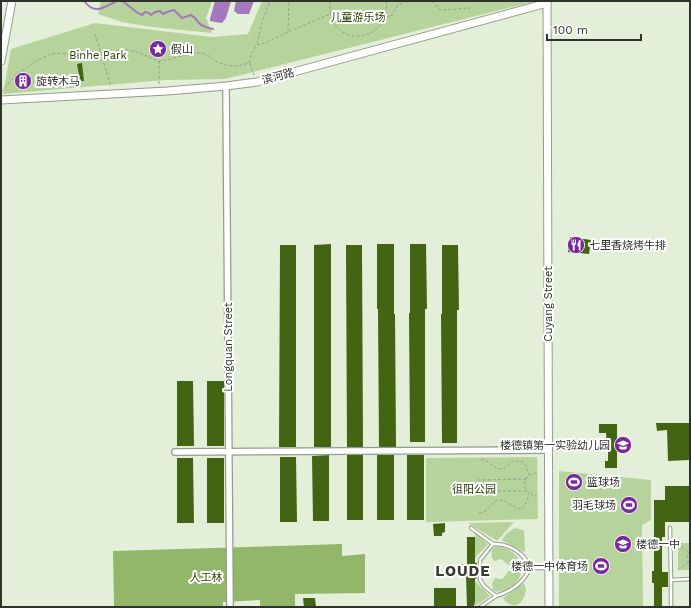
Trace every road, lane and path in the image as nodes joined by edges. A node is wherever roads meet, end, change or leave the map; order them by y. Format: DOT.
graph roads {
  1 [pos="12,1"];
  2 [pos="270,1"];
  3 [pos="289,1"];
  4 [pos="330,1"];
  5 [pos="386,1"];
  6 [pos="406,1"];
  7 [pos="432,1"];
  8 [pos="547,2"];
  9 [pos="472,8"];
  10 [pos="330,14"];
  11 [pos="385,17"];
  12 [pos="288,32"];
  13 [pos="95,34"];
  14 [pos="257,45"];
  15 [pos="101,55"];
  16 [pos="158,60"];
  17 [pos="1,61"];
  18 [pos="249,62"];
  19 [pos="257,82"];
  20 [pos="226,86"];
  21 [pos="159,91"];
  22 [pos="1,92"];
  23 [pos="113,93"];
  24 [pos="1,100"];
  25 [pos="548,450"];
  26 [pos="176,452"];
  27 [pos="229,452"];
  28 [pos="482,459"];
  29 [pos="537,473"];
  30 [pos="529,475"];
  31 [pos="526,479"];
  32 [pos="478,480"];
  33 [pos="478,491"];
  34 [pos="526,491"];
  35 [pos="529,494"];
  36 [pos="537,496"];
  37 [pos="479,513"];
  38 [pos="471,528"];
  39 [pos="670,528"];
  40 [pos="678,543"];
  41 [pos="493,544"];
  42 [pos="689,552"];
  43 [pos="689,562"];
  44 [pos="530,568"];
  45 [pos="549,568"];
  46 [pos="678,570"];
  47 [pos="671,580"];
  48 [pos="690,580"];
  49 [pos="496,596"];
  50 [pos="230,607"];
  51 [pos="480,607"];
  52 [pos="549,607"];
  53 [pos="671,607"];
  1 -- 17 [label="street"];
  2 -- 14 [label="path"];
  3 -- 12 [label="path"];
  4 -- 10 [label="path"];
  5 -- 11 [label="path"];
  6 -- 11 [label="path"];
  7 -- 9 [label="path"];
  8 -- 19 [label="street, 滨河路"];
  8 -- 25 [label="street, Cuyang Street"];
  10 -- 11 [label="path"];
  10 -- 12 [label="path"];
  12 -- 14 [label="path"];
  13 -- 15 [label="path"];
  14 -- 18 [label="path"];
  15 -- 16 [label="path"];
  15 -- 22 [label="path"];
  15 -- 23 [label="path"];
  16 -- 18 [label="path"];
  16 -- 21 [label="path"];
  18 -- 19 [label="path"];
  19 -- 20 [label="street, 滨河路"];
  20 -- 21 [label="street, 滨河路"];
  20 -- 27 [label="street, Longquan Street"];
  21 -- 23 [label="street, 滨河路"];
  23 -- 24 [label="street, 滨河路"];
  25 -- 27 [label="street"];
  25 -- 45 [label="street, Cuyang Street"];
  26 -- 27 [label="street"];
  27 -- 50 [label="street, Longquan Street"];
  28 -- 30 [label="path"];
  29 -- 30 [label="path"];
  30 -- 31 [label="path"];
  31 -- 32 [label="path"];
  31 -- 34 [label="path"];
  33 -- 34 [label="path"];
  34 -- 35 [label="path"];
  35 -- 36 [label="path"];
  35 -- 37 [label="path"];
  38 -- 41 [label="lane"];
  39 -- 47 [label="lane"];
  40 -- 42 [label="path"];
  41 -- 44 [label="lane"];
  41 -- 49 [label="lane"];
  42 -- 43 [label="path"];
  43 -- 46 [label="path"];
  44 -- 45 [label="lane"];
  44 -- 49 [label="lane"];
  45 -- 52 [label="street, Cuyang Street"];
  47 -- 48 [label="lane"];
  47 -- 53 [label="lane"];
  49 -- 51 [label="lane"];
}
